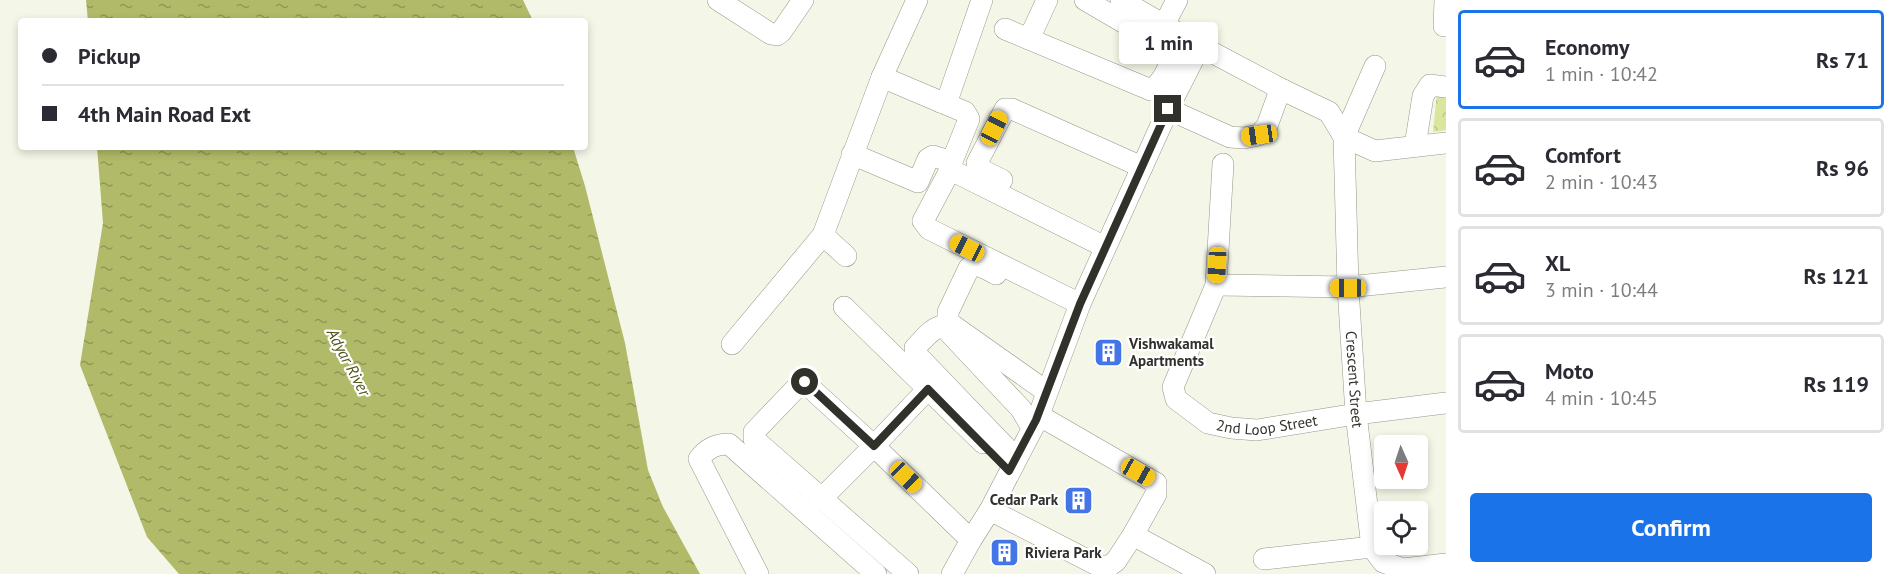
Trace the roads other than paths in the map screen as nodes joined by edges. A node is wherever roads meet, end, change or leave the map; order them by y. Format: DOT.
graph roads {
  1 [pos="717,0"];
  2 [pos="803,0"];
  3 [pos="917,0"];
  4 [pos="982,0"];
  5 [pos="1047,0"];
  6 [pos="1085,0"];
  7 [pos="1121,0"];
  8 [pos="1178,0"];
  9 [pos="1445,0"];
  10 [pos="1164,25"];
  11 [pos="1444,26"];
  12 [pos="1005,29"];
  13 [pos="1029,39"];
  14 [pos="1200,46"];
  15 [pos="1375,66"];
  16 [pos="882,77"];
  17 [pos="1446,87"];
  18 [pos="1283,90"];
  19 [pos="941,102"];
  20 [pos="1168,109"];
  21 [pos="1344,137"];
  22 [pos="1446,143"];
  23 [pos="1415,146"];
  24 [pos="852,154"];
  25 [pos="1223,164"];
  26 [pos="1142,167"];
  27 [pos="823,235"];
  28 [pos="1108,241"];
  29 [pos="846,256"];
  30 [pos="1446,277"];
  31 [pos="1216,285"];
  32 [pos="1348,288"];
  33 [pos="844,307"];
  34 [pos="1078,308"];
  35 [pos="732,344"];
  36 [pos="928,389"];
  37 [pos="1047,392"];
  38 [pos="1446,403"];
  39 [pos="1356,414"];
  40 [pos="1034,424"];
  41 [pos="874,446"];
  42 [pos="1013,464"];
  43 [pos="821,499"];
  44 [pos="990,510"];
  45 [pos="1134,536"];
  46 [pos="971,540"];
  47 [pos="1372,547"];
  48 [pos="1264,559"];
  49 [pos="1446,564"];
  50 [pos="758,574"];
  51 [pos="876,574"];
  52 [pos="908,574"];
  53 [pos="952,574"];
  54 [pos="1205,574"];
  1 -- 2 [label="street"];
  3 -- 16 [label="street"];
  4 -- 19 [label="street"];
  5 -- 13 [label="street"];
  6 -- 13 [label="street"];
  7 -- 10 [label="street"];
  8 -- 10 [label="street"];
  9 -- 11 [label="street"];
  10 -- 14 [label="street"];
  12 -- 13 [label="street"];
  14 -- 18 [label="street"];
  14 -- 20 [label="street"];
  15 -- 21 [label="street"];
  16 -- 19 [label="street"];
  16 -- 24 [label="street"];
  17 -- 23 [label="street"];
  18 -- 20 [label="street"];
  18 -- 21 [label="street"];
  19 -- 24 [label="street"];
  20 -- 26 [label="street"];
  21 -- 23 [label="street"];
  21 -- 32 [label="street, Crescent Street"];
  22 -- 23 [label="street"];
  24 -- 27 [label="street"];
  25 -- 31 [label="street, 2nd Loop Street"];
  26 -- 28 [label="street"];
  26 -- 28 [label="street"];
  27 -- 29 [label="street"];
  27 -- 35 [label="street"];
  28 -- 34 [label="street"];
  28 -- 34 [label="street"];
  30 -- 32 [label="street"];
  31 -- 32 [label="street"];
  31 -- 39 [label="street, 2nd Loop Street"];
  32 -- 39 [label="street, Crescent Street"];
  33 -- 36 [label="street"];
  34 -- 37 [label="street"];
  34 -- 37 [label="street"];
  36 -- 41 [label="street"];
  36 -- 42 [label="street"];
  37 -- 40 [label="street"];
  38 -- 39 [label="street, 2nd Loop Street"];
  39 -- 47 [label="street, Crescent Street"];
  40 -- 42 [label="street"];
  40 -- 42 [label="street"];
  40 -- 45 [label="street"];
  41 -- 43 [label="street"];
  41 -- 43 [label="street"];
  41 -- 46 [label="street"];
  42 -- 44 [label="street"];
  43 -- 52 [label="street"];
  44 -- 45 [label="street"];
  44 -- 46 [label="street"];
  45 -- 54 [label="street"];
  46 -- 53 [label="street"];
  47 -- 48 [label="street"];
  47 -- 49 [label="street"];
  50 -- 51 [label="street"];
}
